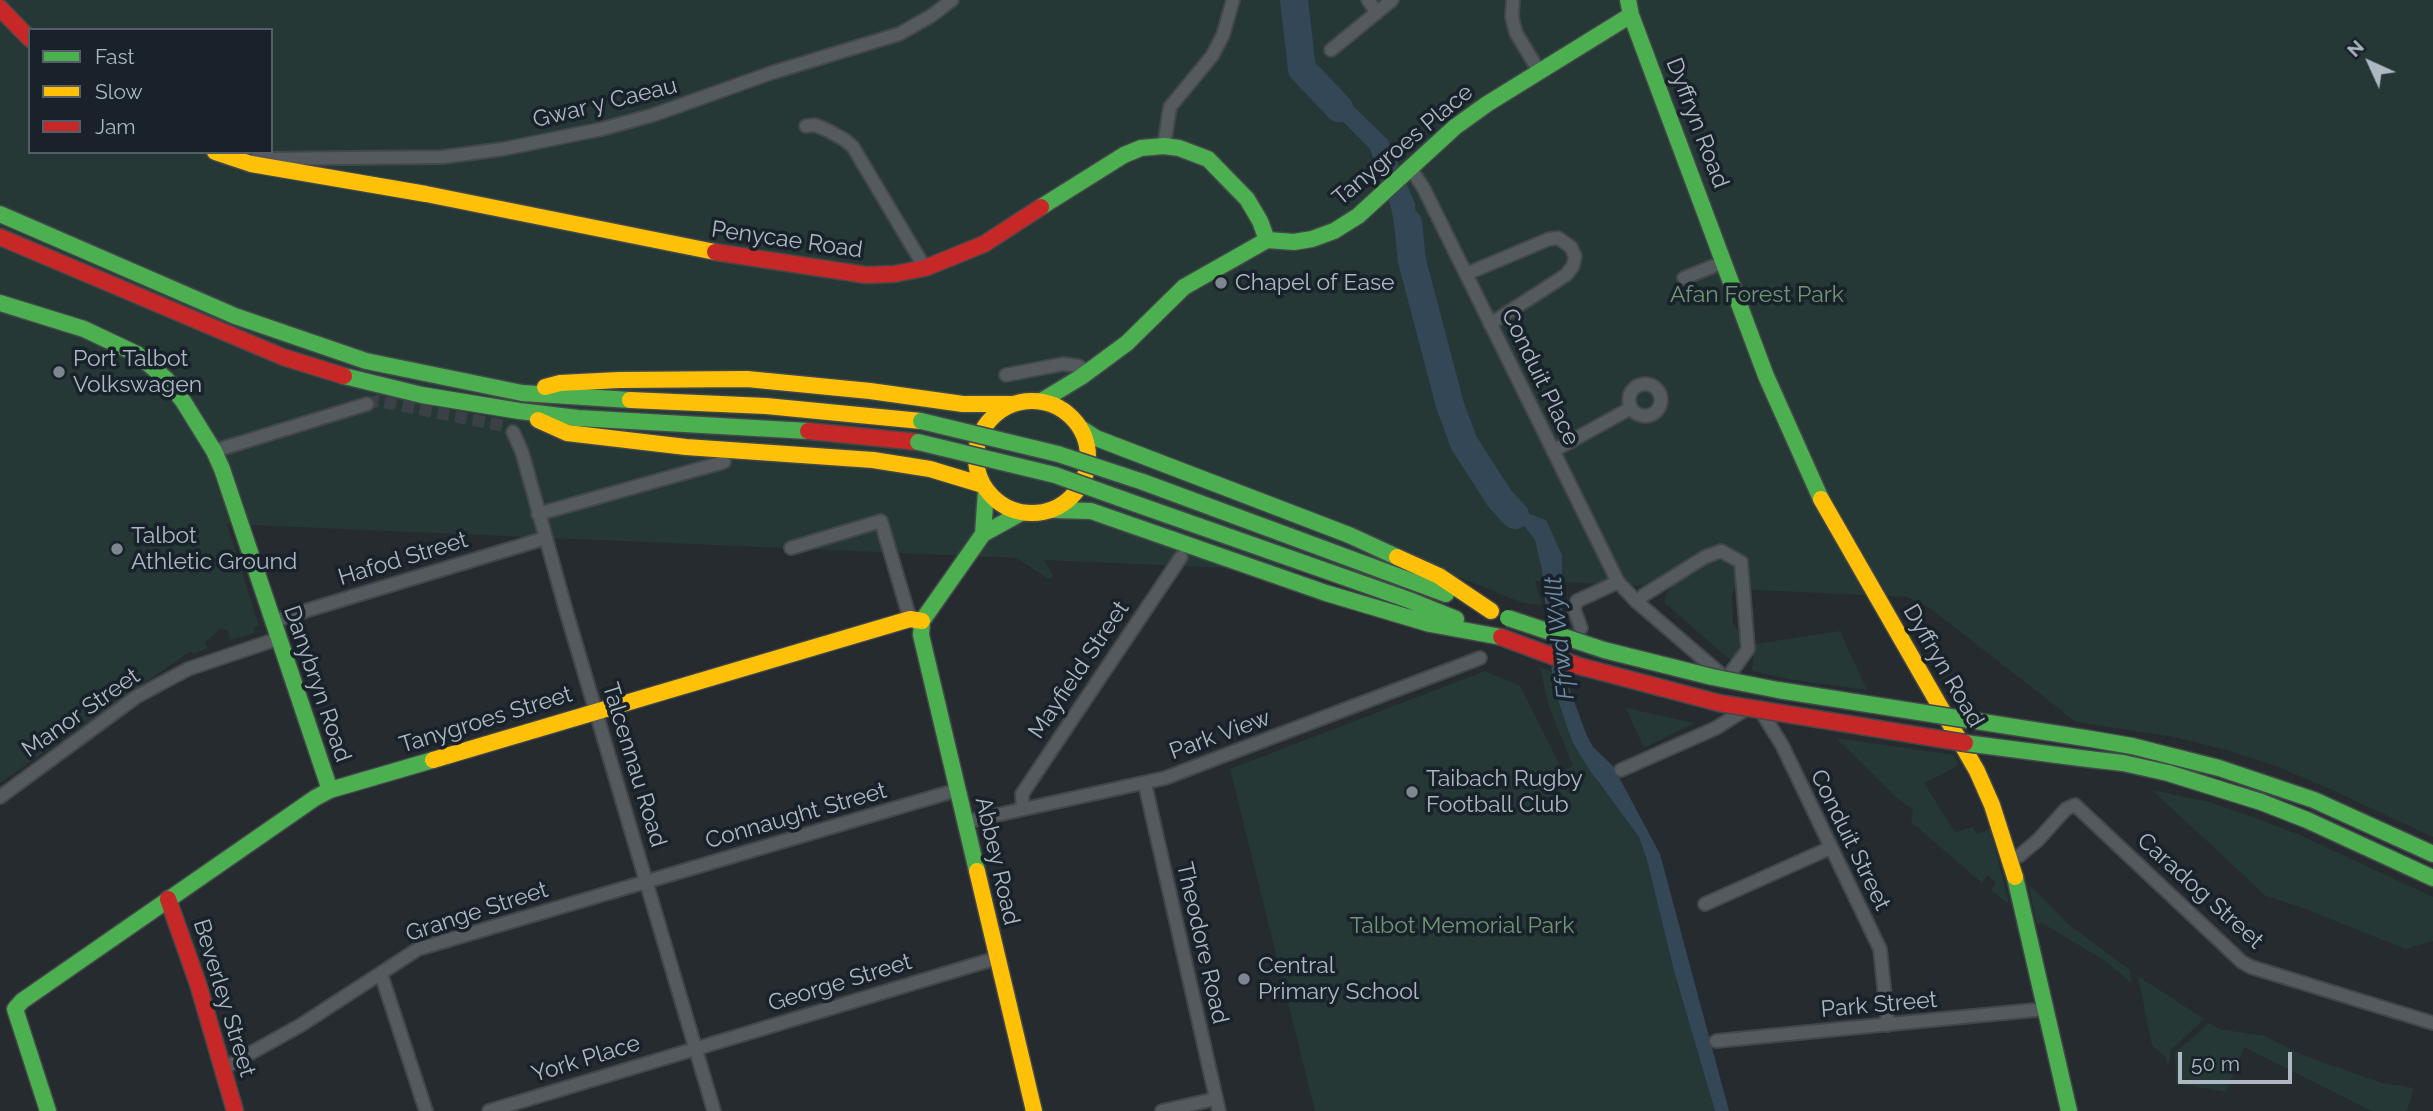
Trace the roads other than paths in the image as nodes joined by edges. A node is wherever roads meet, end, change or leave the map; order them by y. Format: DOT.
graph roads {
  1 [pos="952,0"];
  2 [pos="1233,0"];
  3 [pos="1368,0"];
  4 [pos="1392,0"];
  5 [pos="1513,0"];
  6 [pos="1630,7"];
  7 [pos="1,8"];
  8 [pos="1377,13"];
  9 [pos="28,36"];
  10 [pos="1331,50"];
  11 [pos="1539,71"];
  12 [pos="806,127"];
  13 [pos="1164,146"];
  14 [pos="221,154"];
  15 [pos="251,164"];
  16 [pos="1406,171"];
  17 [pos="0,214"];
  18 [pos="0,237"];
  19 [pos="1267,240"];
  20 [pos="1724,262"];
  21 [pos="925,268"];
  22 [pos="1466,274"];
  23 [pos="1684,278"];
  24 [pos="0,303"];
  25 [pos="1490,324"];
  26 [pos="1084,374"];
  27 [pos="1006,375"];
  28 [pos="522,393"];
  29 [pos="1043,400"];
  30 [pos="366,404"];
  31 [pos="1011,404"];
  32 [pos="1631,408"];
  33 [pos="519,411"];
  34 [pos="1077,423"];
  35 [pos="513,432"];
  36 [pos="1553,450"];
  37 [pos="214,451"];
  38 [pos="724,462"];
  39 [pos="984,488"];
  40 [pos="1053,510"];
  41 [pos="1021,513"];
  42 [pos="538,514"];
  43 [pos="983,534"];
  44 [pos="546,538"];
  45 [pos="791,548"];
  46 [pos="1181,557"];
  47 [pos="1618,582"];
  48 [pos="1637,602"];
  49 [pos="1491,611"];
  50 [pos="916,620"];
  51 [pos="272,623"];
  52 [pos="1581,628"];
  53 [pos="1501,637"];
  54 [pos="280,638"];
  55 [pos="1480,658"];
  56 [pos="1727,678"];
  57 [pos="1742,685"];
  58 [pos="1755,703"];
  59 [pos="596,711"];
  60 [pos="1621,770"];
  61 [pos="1145,784"];
  62 [pos="330,790"];
  63 [pos="957,790"];
  64 [pos="0,797"];
  65 [pos="1023,809"];
  66 [pos="965,822"];
  67 [pos="1830,848"];
  68 [pos="2433,854"];
  69 [pos="2011,859"];
  70 [pos="2433,878"];
  71 [pos="647,881"];
  72 [pos="168,900"];
  73 [pos="1704,904"];
  74 [pos="997,958"];
  75 [pos="381,974"];
  76 [pos="2045,1009"];
  77 [pos="2433,1023"];
  78 [pos="1888,1025"];
  79 [pos="1716,1041"];
  80 [pos="695,1048"];
  81 [pos="222,1069"];
  82 [pos="1217,1105"];
  83 [pos="48,1111"];
  84 [pos="235,1111"];
  85 [pos="426,1111"];
  86 [pos="489,1111"];
  87 [pos="714,1111"];
  88 [pos="1034,1111"];
  89 [pos="1162,1111"];
  90 [pos="2070,1111"];
  1 -- 15 [label="street, Gwar y Caeau"];
  2 -- 13 [label="street"];
  3 -- 8 [label="street"];
  4 -- 8 [label="street"];
  5 -- 11 [label="street"];
  6 -- 11 [label="main road, Tanygroes Place"];
  6 -- 20 [label="main road, Dyffryn Road"];
  7 -- 9 [label="main road"];
  8 -- 10 [label="street"];
  11 -- 16 [label="main road, Tanygroes Place"];
  12 -- 21 [label="street"];
  13 -- 19 [label="main road"];
  13 -- 21 [label="main road, Penycae Road"];
  14 -- 15 [label="main road, Penycae Road"];
  15 -- 21 [label="main road, Penycae Road"];
  16 -- 19 [label="main road, Tanygroes Place"];
  16 -- 22 [label="street, Conduit Place"];
  17 -- 28 [label="main road"];
  18 -- 33 [label="main road"];
  19 -- 26 [label="main road"];
  20 -- 23 [label="street"];
  20 -- 69 [label="main road, Dyffryn Road"];
  22 -- 25 [label="street, Conduit Place"];
  22 -- 25 [label="street"];
  24 -- 37 [label="main road, Danybryn Road"];
  25 -- 36 [label="street, Conduit Place"];
  26 -- 27 [label="street"];
  26 -- 29 [label="main road"];
  26 -- 34 [label="main road"];
  28 -- 31 [label="main road"];
  28 -- 49 [label="main road, bridge"];
  29 -- 31 [label="main road"];
  29 -- 34 [label="main road"];
  30 -- 37 [label="street"];
  31 -- 39 [label="main road"];
  32 -- 36 [label="street"];
  33 -- 39 [label="main road"];
  33 -- 53 [label="main road, bridge"];
  34 -- 40 [label="main road"];
  34 -- 49 [label="main road"];
  35 -- 42 [label="street, Talcennau Road"];
  36 -- 47 [label="street, Conduit Place"];
  37 -- 51 [label="main road, Danybryn Road"];
  38 -- 42 [label="street"];
  39 -- 41 [label="main road"];
  39 -- 43 [label="main road"];
  40 -- 41 [label="main road"];
  40 -- 53 [label="main road"];
  41 -- 43 [label="main road"];
  42 -- 44 [label="street, Talcennau Road"];
  43 -- 50 [label="main road"];
  44 -- 51 [label="street, Hafod Street"];
  44 -- 59 [label="street, Talcennau Road"];
  45 -- 50 [label="street"];
  46 -- 65 [label="street, Mayfield Street"];
  47 -- 48 [label="street, Conduit Place"];
  47 -- 52 [label="street"];
  48 -- 56 [label="street, Conduit Place"];
  48 -- 56 [label="street"];
  49 -- 68 [label="main road, bridge"];
  50 -- 59 [label="main road, Tanygroes Street"];
  50 -- 63 [label="main road, Abbey Road"];
  51 -- 54 [label="main road, Danybryn Road"];
  53 -- 70 [label="main road, bridge"];
  54 -- 62 [label="main road, Danybryn Road"];
  54 -- 64 [label="street, Manor Street"];
  55 -- 61 [label="street, Park View"];
  56 -- 57 [label="street, Conduit Place"];
  57 -- 58 [label="street, Conduit Street"];
  58 -- 60 [label="street"];
  58 -- 67 [label="street, Conduit Street"];
  59 -- 62 [label="main road, Tanygroes Street"];
  59 -- 71 [label="street, Talcennau Road"];
  61 -- 65 [label="street, Park View"];
  61 -- 82 [label="street, Theodore Road"];
  62 -- 72 [label="main road, Tanygroes Street"];
  63 -- 66 [label="main road, Abbey Road"];
  63 -- 71 [label="street, Connaught Street"];
  65 -- 66 [label="street, Park View"];
  66 -- 74 [label="main road, Abbey Road"];
  67 -- 73 [label="street"];
  67 -- 78 [label="street, Conduit Street"];
  69 -- 76 [label="main road, Dyffryn Road"];
  69 -- 77 [label="street, Caradog Street"];
  71 -- 75 [label="street, Grange Street"];
  71 -- 80 [label="street, Talcennau Road"];
  72 -- 81 [label="main road, Beverley Street"];
  72 -- 83 [label="main road, Tanygroes Street"];
  74 -- 80 [label="street, George Street"];
  74 -- 88 [label="main road, Abbey Road"];
  75 -- 81 [label="street, Grange Street"];
  75 -- 85 [label="street"];
  76 -- 78 [label="street, Park Street"];
  76 -- 90 [label="main road, Dyffryn Road"];
  78 -- 79 [label="street, Park Street"];
  80 -- 86 [label="street, York Place"];
  80 -- 87 [label="street, Talcennau Road"];
  81 -- 84 [label="main road, Beverley Street"];
  82 -- 89 [label="street"];
}
